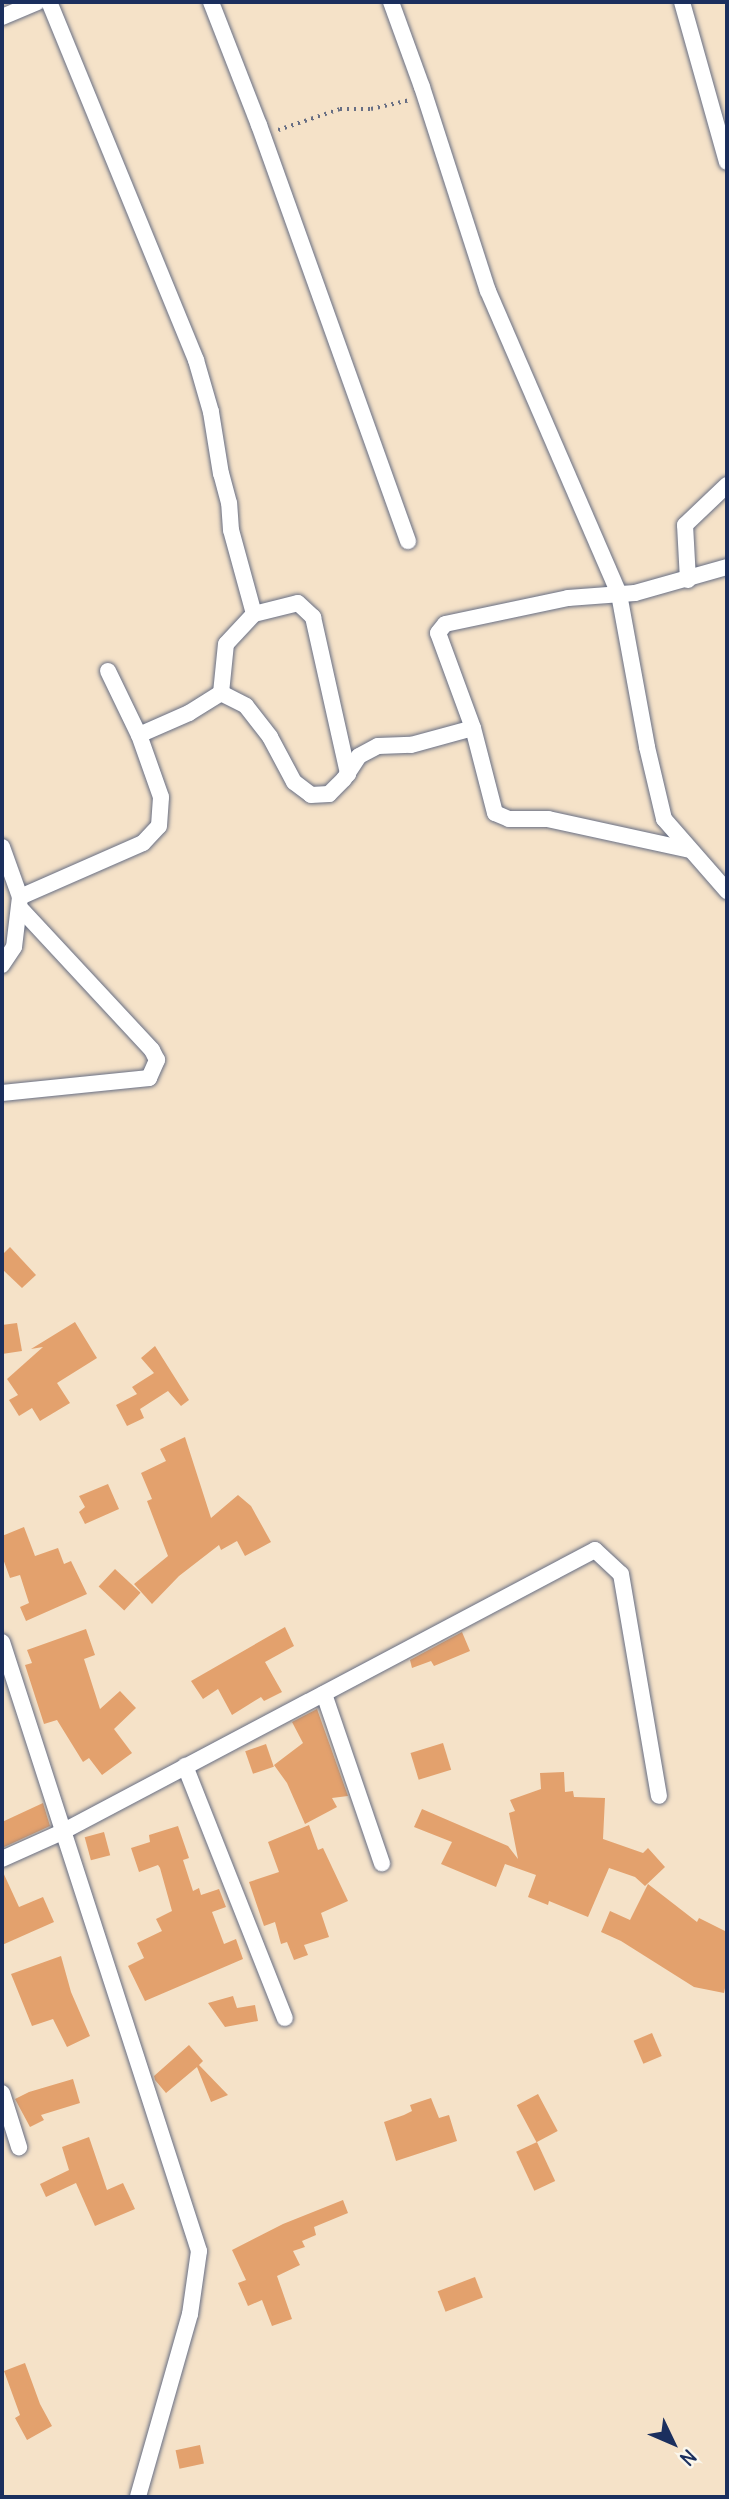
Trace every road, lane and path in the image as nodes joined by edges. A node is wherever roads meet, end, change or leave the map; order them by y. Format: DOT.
graph roads {
  1 [pos="37,2"];
  2 [pos="49,2"];
  3 [pos="211,2"];
  4 [pos="391,2"];
  5 [pos="682,2"];
  6 [pos="2,17"];
  7 [pos="425,96"];
  8 [pos="263,136"];
  9 [pos="727,162"];
  10 [pos="727,485"];
  11 [pos="408,541"];
  12 [pos="727,567"];
  13 [pos="688,580"];
  14 [pos="619,594"];
  15 [pos="254,614"];
  16 [pos="108,671"];
  17 [pos="222,693"];
  18 [pos="473,728"];
  19 [pos="139,735"];
  20 [pos="348,774"];
  21 [pos="2,847"];
  22 [pos="690,850"];
  23 [pos="727,891"];
  24 [pos="20,903"];
  25 [pos="2,965"];
  26 [pos="2,1093"];
  27 [pos="2,1642"];
  28 [pos="324,1694"];
  29 [pos="186,1766"];
  30 [pos="659,1796"];
  31 [pos="62,1832"];
  32 [pos="2,1859"];
  33 [pos="382,1863"];
  34 [pos="285,2018"];
  35 [pos="2,2092"];
  36 [pos="19,2147"];
  37 [pos="138,2497"];
  1 -- 6 [label="street"];
  2 -- 15 [label="street"];
  3 -- 8 [label="street"];
  4 -- 7 [label="street"];
  5 -- 9 [label="street"];
  7 -- 8 [label="path"];
  7 -- 14 [label="street"];
  8 -- 11 [label="street"];
  10 -- 13 [label="street"];
  12 -- 13 [label="street"];
  13 -- 14 [label="street"];
  14 -- 18 [label="street"];
  14 -- 22 [label="street"];
  15 -- 17 [label="street"];
  15 -- 20 [label="street"];
  16 -- 19 [label="street"];
  17 -- 19 [label="street"];
  17 -- 20 [label="street"];
  18 -- 20 [label="street"];
  18 -- 22 [label="street"];
  19 -- 24 [label="street"];
  21 -- 24 [label="street"];
  22 -- 23 [label="street"];
  24 -- 25 [label="street"];
  24 -- 26 [label="street"];
  27 -- 31 [label="street"];
  28 -- 29 [label="street"];
  28 -- 30 [label="street"];
  28 -- 33 [label="street"];
  29 -- 31 [label="street"];
  29 -- 34 [label="street"];
  31 -- 32 [label="street"];
  31 -- 37 [label="street"];
  35 -- 36 [label="street"];
}
